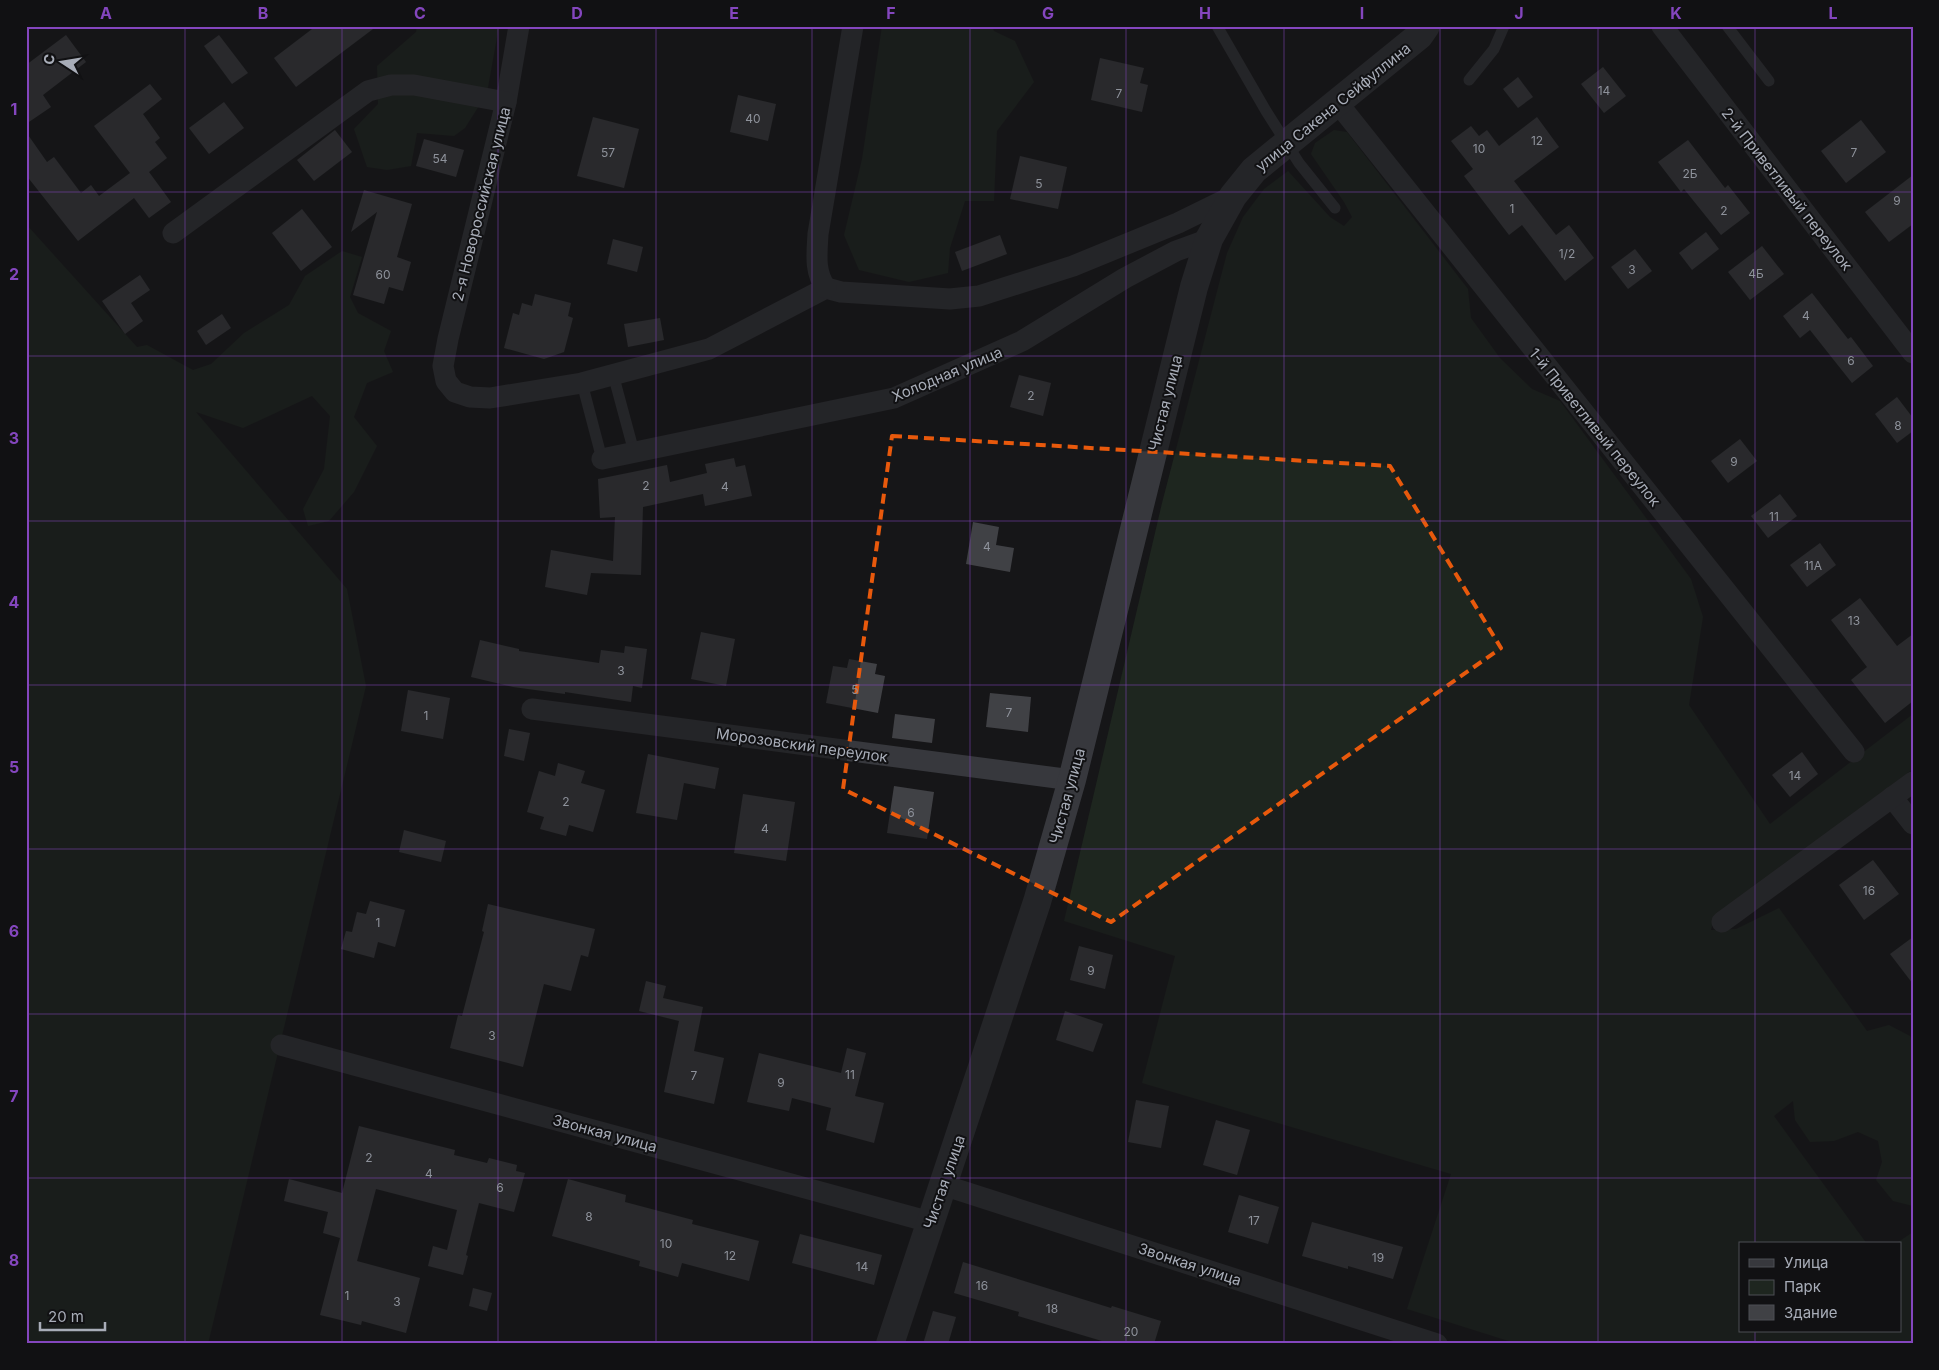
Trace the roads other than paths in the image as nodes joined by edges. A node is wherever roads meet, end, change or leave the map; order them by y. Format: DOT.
graph roads {
  1 [pos="519,26"];
  2 [pos="853,26"];
  3 [pos="1217,26"];
  4 [pos="1426,26"];
  5 [pos="1504,26"];
  6 [pos="1662,26"];
  7 [pos="1727,26"];
  8 [pos="1469,80"];
  9 [pos="1769,81"];
  10 [pos="506,102"];
  11 [pos="1337,102"];
  12 [pos="1287,142"];
  13 [pos="1233,196"];
  14 [pos="1336,208"];
  15 [pos="173,234"];
  16 [pos="1209,239"];
  17 [pos="826,288"];
  18 [pos="1913,353"];
  19 [pos="613,374"];
  20 [pos="582,383"];
  21 [pos="634,452"];
  22 [pos="602,459"];
  23 [pos="532,709"];
  24 [pos="1854,752"];
  25 [pos="1072,780"];
  26 [pos="1913,782"];
  27 [pos="1892,797"];
  28 [pos="1913,824"];
  29 [pos="1722,922"];
  30 [pos="281,1045"];
  31 [pos="943,1185"];
  32 [pos="930,1222"];
  33 [pos="890,1344"];
  34 [pos="1438,1344"];
  1 -- 10 [label="street, 2-я Новороссийская улица"];
  2 -- 17 [label="street"];
  3 -- 12 [label="lane"];
  4 -- 11 [label="street, улица Сакена Сейфуллина"];
  5 -- 8 [label="lane"];
  6 -- 18 [label="street, 2-й Приветливый переулок"];
  7 -- 9 [label="lane"];
  10 -- 15 [label="street"];
  10 -- 20 [label="street, 2-я Новороссийская улица"];
  11 -- 12 [label="street, улица Сакена Сейфуллина"];
  11 -- 24 [label="street, 1-й Приветливый переулок"];
  12 -- 13 [label="street, улица Сакена Сейфуллина"];
  12 -- 14 [label="lane"];
  13 -- 16 [label="street, улица Сакена Сейфуллина"];
  13 -- 17 [label="street"];
  16 -- 21 [label="street, Холодная улица"];
  16 -- 25 [label="street, Чистая улица"];
  17 -- 19 [label="street"];
  19 -- 20 [label="street"];
  19 -- 21 [label="lane"];
  20 -- 22 [label="lane"];
  21 -- 22 [label="street, Холодная улица"];
  23 -- 25 [label="street, Морозовский переулок"];
  25 -- 31 [label="street, Чистая улица"];
  26 -- 27 [label="street"];
  27 -- 28 [label="street"];
  27 -- 29 [label="street"];
  30 -- 32 [label="street, Звонкая улица"];
  31 -- 32 [label="street, Чистая улица"];
  31 -- 34 [label="street, Звонкая улица"];
  32 -- 33 [label="street, Чистая улица"];
}
